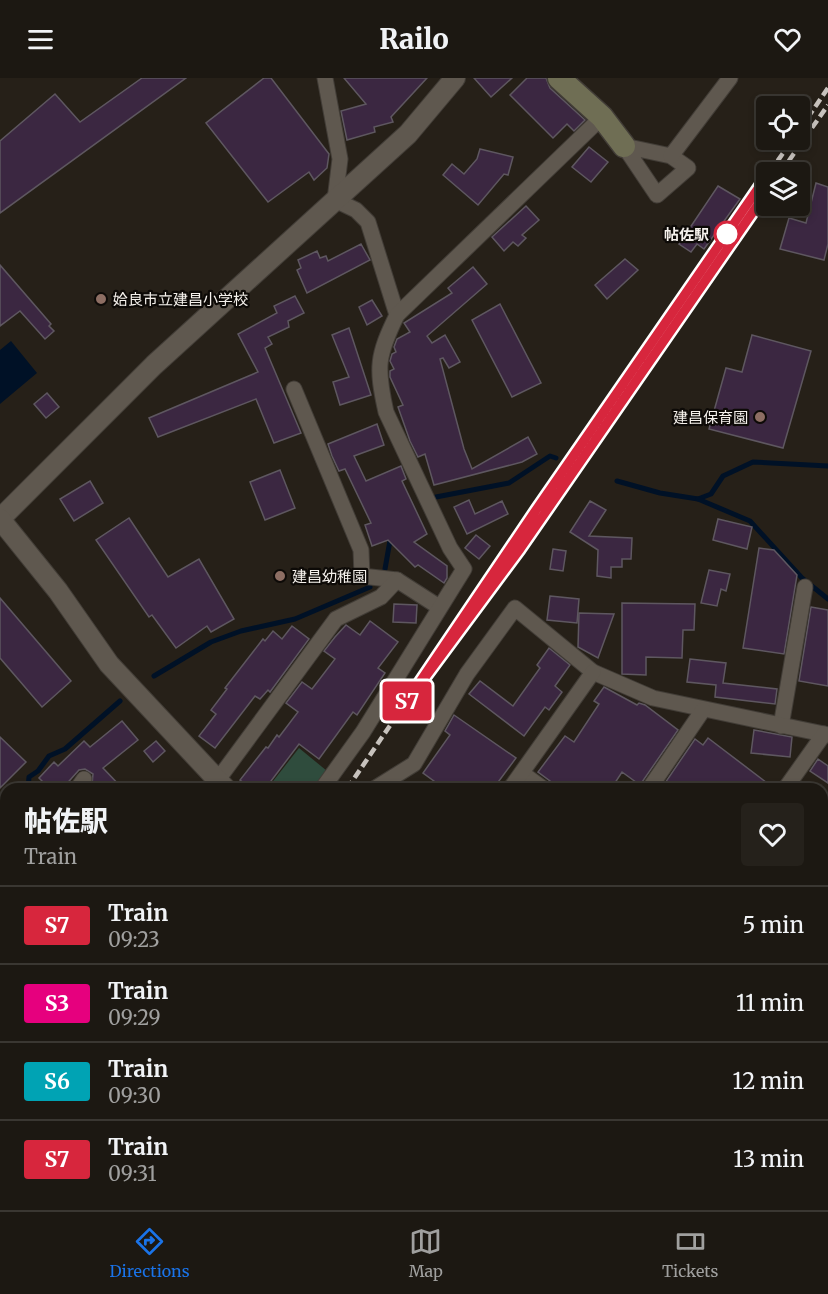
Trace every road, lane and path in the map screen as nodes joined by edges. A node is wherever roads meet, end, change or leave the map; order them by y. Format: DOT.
graph roads {
  1 [pos="325,78"];
  2 [pos="455,78"];
  3 [pos="559,78"];
  4 [pos="730,78"];
  5 [pos="602,117"];
  6 [pos="624,146"];
  7 [pos="671,156"];
  8 [pos="335,200"];
  9 [pos="397,315"];
  10 [pos="294,389"];
  11 [pos="0,519"];
  12 [pos="397,580"];
  13 [pos="805,587"];
  14 [pos="440,607"];
  15 [pos="593,672"];
  16 [pos="703,710"];
  17 [pos="781,726"];
  18 [pos="826,735"];
  19 [pos="522,772"];
  20 [pos="215,783"];
  21 [pos="220,783"];
  22 [pos="326,783"];
  23 [pos="384,783"];
  24 [pos="514,783"];
  25 [pos="536,783"];
  26 [pos="653,783"];
  27 [pos="790,783"];
  1 -- 8 [label="street"];
  2 -- 8 [label="street"];
  3 -- 5 [label="main road"];
  4 -- 7 [label="street"];
  5 -- 6 [label="main road"];
  5 -- 9 [label="street"];
  6 -- 7 [label="street"];
  6 -- 7 [label="street"];
  8 -- 9 [label="street"];
  8 -- 11 [label="street"];
  9 -- 14 [label="street"];
  10 -- 12 [label="street"];
  11 -- 20 [label="street"];
  12 -- 14 [label="street"];
  12 -- 21 [label="street"];
  13 -- 17 [label="street"];
  14 -- 22 [label="street"];
  15 -- 16 [label="street"];
  15 -- 19 [label="street"];
  15 -- 23 [label="street"];
  16 -- 17 [label="street"];
  16 -- 26 [label="street"];
  17 -- 18 [label="street"];
  18 -- 27 [label="street"];
  19 -- 24 [label="street"];
  19 -- 25 [label="street"];
}
